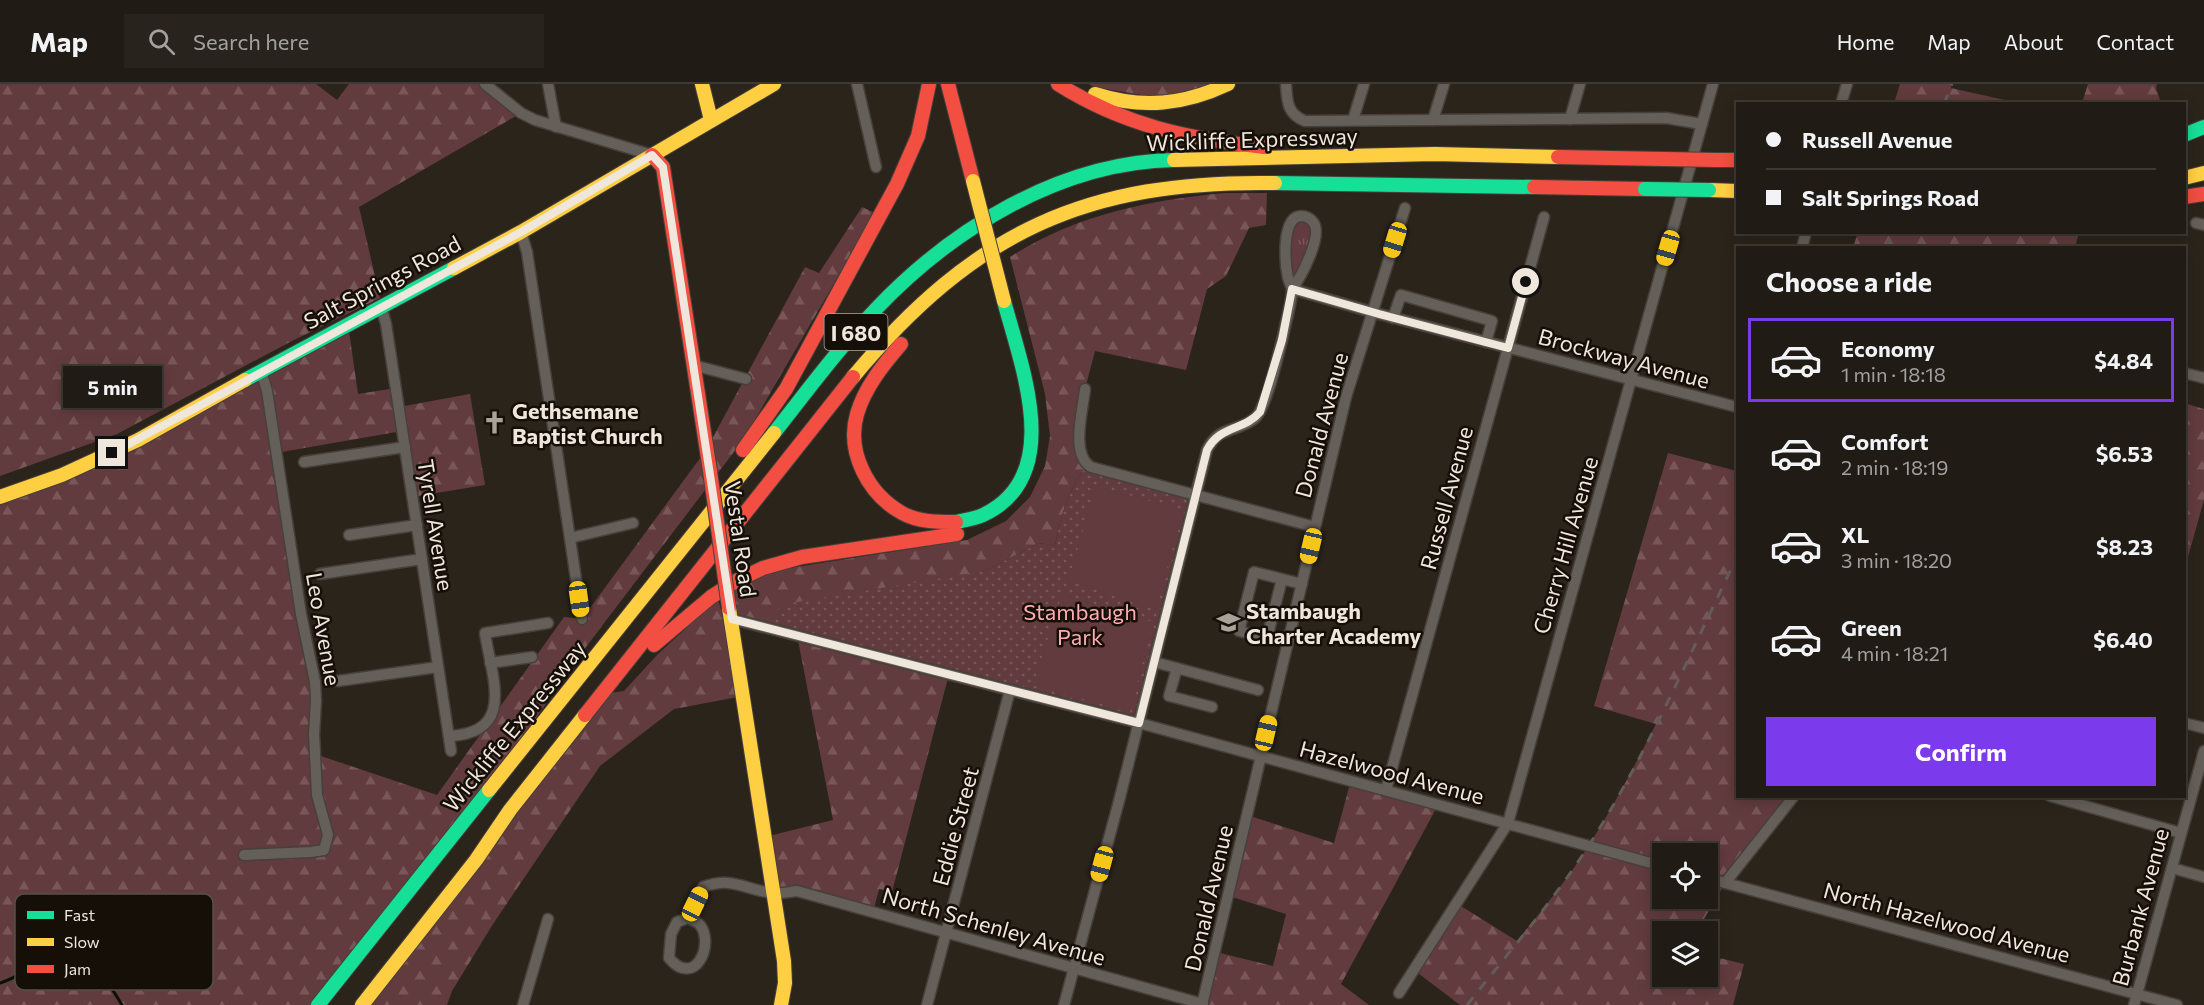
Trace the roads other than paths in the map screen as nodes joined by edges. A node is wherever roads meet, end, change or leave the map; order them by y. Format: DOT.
graph roads {
  1 [pos="485,84"];
  2 [pos="548,84"];
  3 [pos="702,84"];
  4 [pos="774,84"];
  5 [pos="857,84"];
  6 [pos="928,84"];
  7 [pos="948,84"];
  8 [pos="960,84"];
  9 [pos="1058,84"];
  10 [pos="1075,84"];
  11 [pos="1228,84"];
  12 [pos="1364,84"];
  13 [pos="1444,84"];
  14 [pos="1580,84"];
  15 [pos="1713,84"];
  16 [pos="1847,84"];
  17 [pos="1286,87"];
  18 [pos="1842,102"];
  19 [pos="1570,119"];
  20 [pos="711,120"];
  21 [pos="1353,120"];
  22 [pos="1433,120"];
  23 [pos="1702,124"];
  24 [pos="556,127"];
  25 [pos="2204,127"];
  26 [pos="2186,134"];
  27 [pos="2204,139"];
  28 [pos="2186,143"];
  29 [pos="1435,154"];
  30 [pos="652,155"];
  31 [pos="1736,160"];
  32 [pos="876,167"];
  33 [pos="2204,173"];
  34 [pos="2186,178"];
  35 [pos="978,180"];
  36 [pos="1223,184"];
  37 [pos="1736,191"];
  38 [pos="2204,194"];
  39 [pos="2186,197"];
  40 [pos="1405,208"];
  41 [pos="1544,217"];
  42 [pos="521,232"];
  43 [pos="1292,289"];
  44 [pos="381,306"];
  45 [pos="1372,312"];
  46 [pos="1393,318"];
  47 [pos="1486,342"];
  48 [pos="1508,348"];
  49 [pos="693,365"];
  50 [pos="261,371"];
  51 [pos="2186,374"];
  52 [pos="2204,378"];
  53 [pos="746,379"];
  54 [pos="1631,380"];
  55 [pos="1085,389"];
  56 [pos="1736,407"];
  57 [pos="405,447"];
  58 [pos="304,462"];
  59 [pos="1195,495"];
  60 [pos="0,497"];
  61 [pos="633,523"];
  62 [pos="417,525"];
  63 [pos="1315,527"];
  64 [pos="349,535"];
  65 [pos="570,538"];
  66 [pos="422,559"];
  67 [pos="320,574"];
  68 [pos="1282,579"];
  69 [pos="1302,584"];
  70 [pos="634,610"];
  71 [pos="730,613"];
  72 [pos="582,619"];
  73 [pos="548,623"];
  74 [pos="532,657"];
  75 [pos="1154,662"];
  76 [pos="490,663"];
  77 [pos="438,667"];
  78 [pos="1177,668"];
  79 [pos="338,681"];
  80 [pos="1010,690"];
  81 [pos="1258,690"];
  82 [pos="602,694"];
  83 [pos="1212,707"];
  84 [pos="1139,723"];
  85 [pos="2186,724"];
  86 [pos="2204,728"];
  87 [pos="449,736"];
  88 [pos="451,751"];
  89 [pos="2204,751"];
  90 [pos="1261,757"];
  91 [pos="1386,790"];
  92 [pos="1792,798"];
  93 [pos="2057,798"];
  94 [pos="1508,823"];
  95 [pos="2181,833"];
  96 [pos="243,855"];
  97 [pos="1652,863"];
  98 [pos="2172,868"];
  99 [pos="2204,877"];
  100 [pos="1718,881"];
  101 [pos="1725,883"];
  102 [pos="774,893"];
  103 [pos="688,918"];
  104 [pos="548,919"];
  105 [pos="947,933"];
  106 [pos="1074,969"];
  107 [pos="1399,993"];
  108 [pos="2136,999"];
  109 [pos="1203,1004"];
  110 [pos="318,1005"];
  111 [pos="362,1005"];
  112 [pos="523,1005"];
  113 [pos="781,1005"];
  114 [pos="927,1005"];
  115 [pos="1064,1005"];
  116 [pos="2177,1005"];
  1 -- 24 [label="street"];
  2 -- 24 [label="street"];
  3 -- 20 [label="main road"];
  4 -- 20 [label="main road, Salt Springs Road"];
  5 -- 32 [label="street"];
  6 -- 70 [label="main road"];
  7 -- 35 [label="main road"];
  8 -- 35 [label="main road"];
  9 -- 29 [label="main road"];
  10 -- 11 [label="main road"];
  12 -- 21 [label="street"];
  13 -- 22 [label="street"];
  14 -- 19 [label="street"];
  15 -- 23 [label="street, Cherry Hill Avenue"];
  16 -- 18 [label="street"];
  17 -- 21 [label="street"];
  19 -- 22 [label="street"];
  19 -- 23 [label="street"];
  20 -- 30 [label="main road, Salt Springs Road"];
  21 -- 22 [label="street"];
  23 -- 54 [label="street, Cherry Hill Avenue"];
  24 -- 30 [label="street"];
  25 -- 26 [label="main road"];
  27 -- 28 [label="main road"];
  29 -- 31 [label="main road, Wickliffe Expressway / I 680, bridge"];
  29 -- 70 [label="main road, Wickliffe Expressway / I 680"];
  30 -- 42 [label="main road, Salt Springs Road"];
  30 -- 49 [label="main road, Vestal Road"];
  33 -- 34 [label="main road"];
  35 -- 36 [label="main road, bridge"];
  35 -- 82 [label="main road"];
  36 -- 37 [label="main road, Wickliffe Expressway / I 680, bridge"];
  36 -- 82 [label="main road, Wickliffe Expressway / I 680"];
  38 -- 39 [label="main road"];
  40 -- 45 [label="street, Donald Avenue"];
  41 -- 48 [label="street, Russell Avenue"];
  42 -- 44 [label="main road, Salt Springs Road"];
  42 -- 65 [label="street"];
  43 -- 43 [label="street"];
  43 -- 45 [label="street, Brockway Avenue"];
  43 -- 59 [label="street"];
  44 -- 50 [label="main road, Salt Springs Road"];
  44 -- 57 [label="street, Tyrell Avenue"];
  45 -- 46 [label="street, Brockway Avenue"];
  45 -- 63 [label="street, Donald Avenue"];
  46 -- 47 [label="street, Brockway Avenue"];
  46 -- 47 [label="street"];
  47 -- 48 [label="street, Brockway Avenue"];
  48 -- 54 [label="street, Brockway Avenue"];
  48 -- 91 [label="street, Russell Avenue"];
  49 -- 53 [label="street"];
  49 -- 71 [label="main road, Vestal Road, bridge"];
  50 -- 60 [label="main road, Salt Springs Road"];
  50 -- 96 [label="street, Leo Avenue"];
  51 -- 52 [label="street"];
  54 -- 56 [label="street, Brockway Avenue"];
  54 -- 94 [label="street, Cherry Hill Avenue"];
  55 -- 59 [label="street"];
  57 -- 58 [label="street"];
  57 -- 62 [label="street, Tyrell Avenue"];
  59 -- 63 [label="street"];
  59 -- 75 [label="street"];
  61 -- 65 [label="street"];
  62 -- 64 [label="street"];
  62 -- 66 [label="street, Tyrell Avenue"];
  63 -- 69 [label="street, Donald Avenue"];
  65 -- 72 [label="street"];
  66 -- 67 [label="street"];
  66 -- 77 [label="street, Tyrell Avenue"];
  68 -- 68 [label="street"];
  68 -- 69 [label="street"];
  69 -- 90 [label="street, Donald Avenue"];
  70 -- 110 [label="main road, Wickliffe Expressway / I 680"];
  71 -- 80 [label="street, Hazelwood Avenue"];
  71 -- 102 [label="main road, Vestal Road"];
  73 -- 76 [label="street"];
  74 -- 76 [label="street"];
  75 -- 78 [label="street"];
  75 -- 84 [label="street"];
  76 -- 87 [label="street"];
  77 -- 79 [label="street"];
  77 -- 87 [label="street, Tyrell Avenue"];
  78 -- 81 [label="street"];
  78 -- 83 [label="street"];
  80 -- 84 [label="street, Hazelwood Avenue"];
  80 -- 105 [label="street, Eddie Street"];
  82 -- 111 [label="main road, Wickliffe Expressway / I 680"];
  84 -- 90 [label="street, Hazelwood Avenue"];
  84 -- 106 [label="street"];
  85 -- 86 [label="street"];
  87 -- 88 [label="street, Tyrell Avenue"];
  89 -- 95 [label="street, Burbank Avenue"];
  90 -- 91 [label="street, Hazelwood Avenue"];
  90 -- 109 [label="street, Donald Avenue"];
  91 -- 94 [label="street, Hazelwood Avenue"];
  92 -- 101 [label="street"];
  93 -- 95 [label="street"];
  94 -- 97 [label="street, Hazelwood Avenue"];
  94 -- 107 [label="street, Cherry Hill Avenue"];
  95 -- 98 [label="street, Burbank Avenue"];
  98 -- 99 [label="street"];
  98 -- 108 [label="street, Burbank Avenue"];
  100 -- 101 [label="street, North Hazelwood Avenue"];
  101 -- 108 [label="street, North Hazelwood Avenue"];
  102 -- 103 [label="street, North Schenley Avenue"];
  102 -- 105 [label="street, North Schenley Avenue"];
  102 -- 113 [label="main road, Vestal Road"];
  103 -- 103 [label="street"];
  104 -- 112 [label="street"];
  105 -- 106 [label="street, North Schenley Avenue"];
  105 -- 114 [label="street, Eddie Street"];
  106 -- 109 [label="street, North Schenley Avenue"];
  106 -- 115 [label="street"];
  108 -- 116 [label="street, North Hazelwood Avenue"];
}
